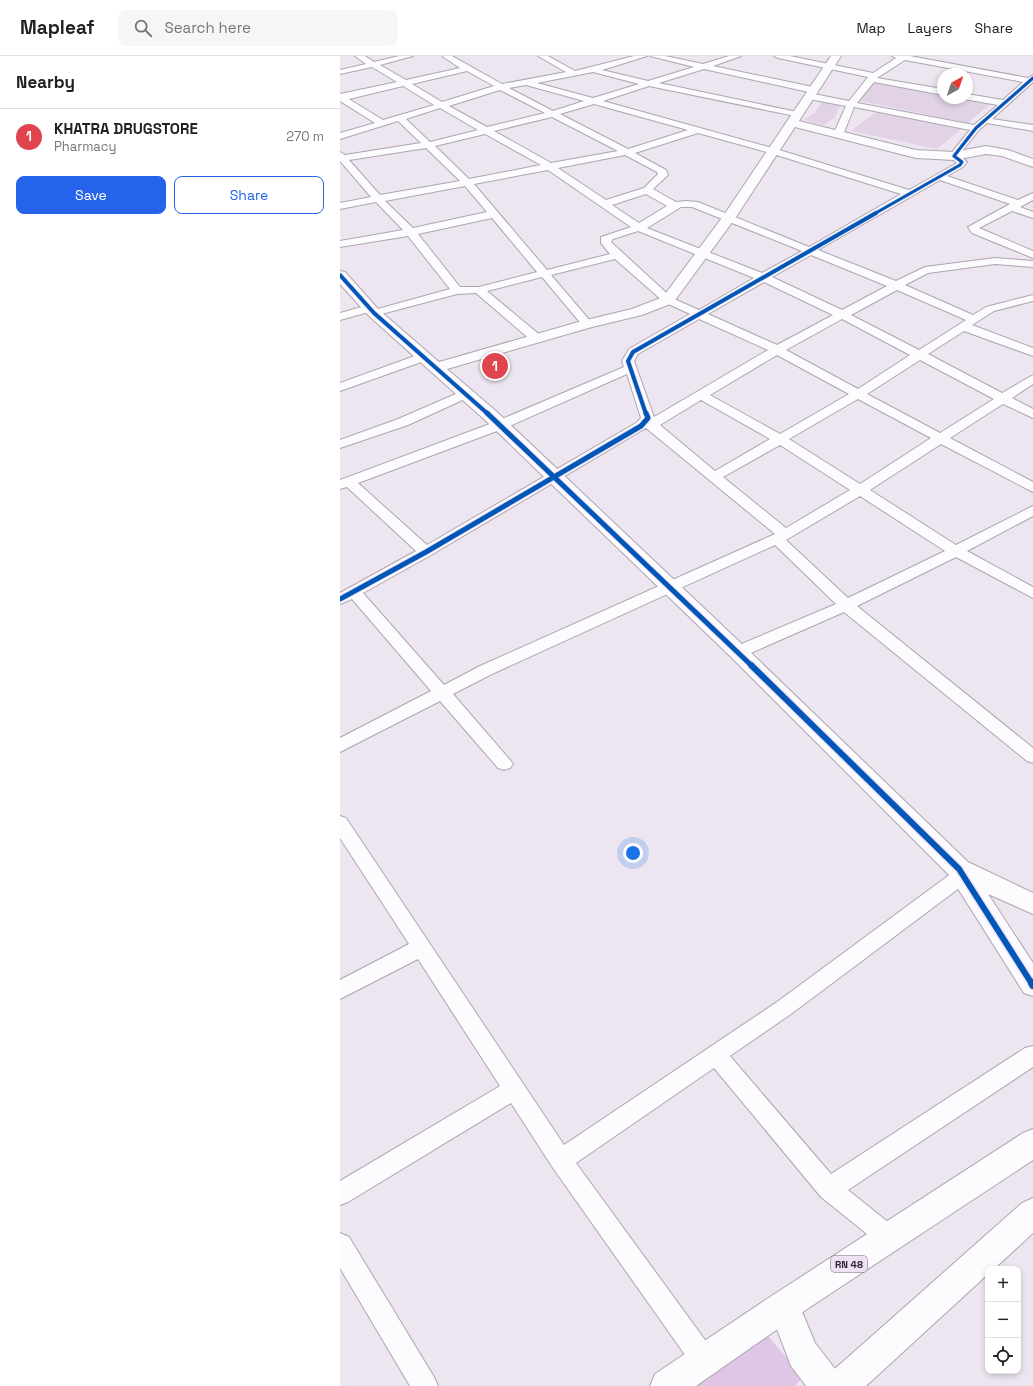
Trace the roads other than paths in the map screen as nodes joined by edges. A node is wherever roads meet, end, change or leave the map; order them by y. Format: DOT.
graph roads {
  1 [pos="359,56"];
  2 [pos="409,56"];
  3 [pos="446,56"];
  4 [pos="542,56"];
  5 [pos="643,56"];
  6 [pos="654,56"];
  7 [pos="737,56"];
  8 [pos="778,56"];
  9 [pos="836,56"];
  10 [pos="901,57"];
  11 [pos="372,64"];
  12 [pos="704,67"];
  13 [pos="469,68"];
  14 [pos="827,68"];
  15 [pos="591,70"];
  16 [pos="340,72"];
  17 [pos="573,73"];
  18 [pos="872,78"];
  19 [pos="1031,79"];
  20 [pos="525,82"];
  21 [pos="405,84"];
  22 [pos="650,84"];
  23 [pos="501,87"];
  24 [pos="937,91"];
  25 [pos="811,93"];
  26 [pos="340,98"];
  27 [pos="973,98"];
  28 [pos="592,102"];
  29 [pos="1004,103"];
  30 [pos="851,104"];
  31 [pos="441,105"];
  32 [pos="552,114"];
  33 [pos="401,118"];
  34 [pos="795,119"];
  35 [pos="985,120"];
  36 [pos="383,124"];
  37 [pos="976,128"];
  38 [pos="1033,128"];
  39 [pos="485,130"];
  40 [pos="698,130"];
  41 [pos="838,135"];
  42 [pos="340,136"];
  43 [pos="428,145"];
  44 [pos="773,151"];
  45 [pos="628,152"];
  46 [pos="954,156"];
  47 [pos="342,157"];
  48 [pos="1033,163"];
  49 [pos="549,166"];
  50 [pos="939,177"];
  51 [pos="467,182"];
  52 [pos="647,190"];
  53 [pos="910,194"];
  54 [pos="1033,196"];
  55 [pos="377,198"];
  56 [pos="605,204"];
  57 [pos="673,205"];
  58 [pos="1014,205"];
  59 [pos="340,206"];
  60 [pos="494,214"];
  61 [pos="1033,215"];
  62 [pos="729,217"];
  63 [pos="639,228"];
  64 [pos="411,232"];
  65 [pos="340,244"];
  66 [pos="810,252"];
  67 [pos="702,254"];
  68 [pos="1033,254"];
  69 [pos="617,255"];
  70 [pos="1033,264"];
  71 [pos="545,274"];
  72 [pos="340,275"];
  73 [pos="764,278"];
  74 [pos="897,286"];
  75 [pos="479,290"];
  76 [pos="457,291"];
  77 [pos="1033,298"];
  78 [pos="668,300"];
  79 [pos="371,310"];
  80 [pos="701,315"];
  81 [pos="843,315"];
  82 [pos="340,317"];
  83 [pos="968,322"];
  84 [pos="587,324"];
  85 [pos="537,339"];
  86 [pos="777,350"];
  87 [pos="1033,352"];
  88 [pos="920,354"];
  89 [pos="429,362"];
  90 [pos="631,368"];
  91 [pos="1033,379"];
  92 [pos="340,387"];
  93 [pos="466,394"];
  94 [pos="858,394"];
  95 [pos="701,395"];
  96 [pos="1002,399"];
  97 [pos="1033,414"];
  98 [pos="648,423"];
  99 [pos="500,425"];
  100 [pos="780,439"];
  101 [pos="941,439"];
  102 [pos="340,444"];
  103 [pos="553,476"];
  104 [pos="714,477"];
  105 [pos="345,484"];
  106 [pos="1033,488"];
  107 [pos="860,490"];
  108 [pos="1033,510"];
  109 [pos="781,537"];
  110 [pos="956,551"];
  111 [pos="426,552"];
  112 [pos="670,588"];
  113 [pos="1033,593"];
  114 [pos="347,596"];
  115 [pos="846,605"];
  116 [pos="738,652"];
  117 [pos="442,693"];
  118 [pos="340,746"];
  119 [pos="1033,757"];
  120 [pos="504,764"];
  121 [pos="340,823"];
  122 [pos="961,872"];
  123 [pos="1033,904"];
  124 [pos="422,947"];
  125 [pos="1033,985"];
  126 [pos="340,990"];
  127 [pos="716,1055"];
  128 [pos="1033,1055"];
  129 [pos="514,1089"];
  130 [pos="1033,1143"];
  131 [pos="561,1160"];
  132 [pos="829,1189"];
  133 [pos="340,1194"];
  134 [pos="1033,1213"];
  135 [pos="890,1238"];
  136 [pos="340,1244"];
  137 [pos="784,1306"];
  138 [pos="704,1360"];
  139 [pos="424,1386"];
  140 [pos="667,1386"];
  141 [pos="827,1386"];
  142 [pos="840,1386"];
  1 -- 11 [label="street"];
  2 -- 11 [label="street"];
  3 -- 13 [label="street"];
  4 -- 17 [label="street"];
  5 -- 15 [label="street"];
  6 -- 12 [label="street"];
  7 -- 12 [label="street"];
  8 -- 14 [label="street"];
  9 -- 14 [label="main road"];
  10 -- 18 [label="street"];
  10 -- 19 [label="street"];
  11 -- 16 [label="street"];
  11 -- 21 [label="street"];
  12 -- 22 [label="street"];
  12 -- 25 [label="street"];
  13 -- 21 [label="street"];
  13 -- 23 [label="street"];
  14 -- 18 [label="street"];
  14 -- 25 [label="main road"];
  15 -- 17 [label="street"];
  15 -- 22 [label="street"];
  17 -- 20 [label="street"];
  18 -- 24 [label="street"];
  18 -- 30 [label="street"];
  19 -- 29 [label="street"];
  20 -- 23 [label="street"];
  20 -- 28 [label="street"];
  21 -- 26 [label="street"];
  21 -- 31 [label="street"];
  22 -- 28 [label="street"];
  22 -- 34 [label="street"];
  23 -- 31 [label="street"];
  23 -- 32 [label="street"];
  25 -- 30 [label="street"];
  25 -- 34 [label="main road"];
  26 -- 36 [label="street"];
  27 -- 29 [label="street"];
  28 -- 32 [label="street"];
  28 -- 40 [label="street"];
  29 -- 35 [label="street"];
  30 -- 37 [label="street"];
  30 -- 41 [label="street"];
  31 -- 33 [label="street"];
  31 -- 39 [label="street"];
  32 -- 39 [label="street"];
  32 -- 45 [label="street"];
  33 -- 36 [label="street"];
  33 -- 43 [label="street"];
  34 -- 41 [label="main road"];
  34 -- 44 [label="main road"];
  35 -- 37 [label="street"];
  35 -- 38 [label="street"];
  36 -- 42 [label="street"];
  37 -- 46 [label="street"];
  39 -- 43 [label="street"];
  39 -- 49 [label="street"];
  40 -- 44 [label="street"];
  40 -- 45 [label="street"];
  41 -- 46 [label="main road"];
  43 -- 47 [label="street"];
  43 -- 51 [label="street"];
  44 -- 53 [label="street"];
  44 -- 62 [label="main road"];
  45 -- 49 [label="street"];
  45 -- 52 [label="street"];
  46 -- 48 [label="main road"];
  46 -- 50 [label="street"];
  47 -- 55 [label="street"];
  49 -- 51 [label="street"];
  49 -- 56 [label="street"];
  50 -- 53 [label="street"];
  50 -- 58 [label="street"];
  51 -- 55 [label="street"];
  51 -- 60 [label="street"];
  52 -- 56 [label="street"];
  52 -- 57 [label="street"];
  53 -- 66 [label="street"];
  54 -- 58 [label="street"];
  55 -- 59 [label="street"];
  55 -- 64 [label="street"];
  56 -- 63 [label="street"];
  57 -- 62 [label="street"];
  57 -- 63 [label="street"];
  58 -- 61 [label="street"];
  58 -- 68 [label="street"];
  60 -- 64 [label="street"];
  60 -- 71 [label="street"];
  62 -- 66 [label="street"];
  62 -- 67 [label="main road"];
  63 -- 67 [label="street"];
  63 -- 69 [label="street"];
  64 -- 65 [label="street"];
  64 -- 76 [label="street"];
  66 -- 73 [label="street"];
  66 -- 74 [label="street"];
  67 -- 73 [label="street"];
  67 -- 78 [label="main road"];
  69 -- 71 [label="street"];
  69 -- 78 [label="street"];
  70 -- 74 [label="street"];
  71 -- 75 [label="street"];
  71 -- 84 [label="street"];
  72 -- 79 [label="main road"];
  73 -- 80 [label="street"];
  73 -- 81 [label="street"];
  74 -- 81 [label="street"];
  74 -- 83 [label="street"];
  75 -- 76 [label="street"];
  75 -- 85 [label="street"];
  76 -- 79 [label="street"];
  77 -- 83 [label="street"];
  78 -- 80 [label="street"];
  78 -- 84 [label="main road"];
  79 -- 82 [label="street"];
  79 -- 89 [label="main road"];
  80 -- 86 [label="street"];
  80 -- 90 [label="street"];
  81 -- 86 [label="street"];
  81 -- 88 [label="street"];
  83 -- 87 [label="street"];
  83 -- 88 [label="street"];
  84 -- 85 [label="main road"];
  85 -- 89 [label="main road"];
  86 -- 94 [label="street"];
  86 -- 95 [label="street"];
  88 -- 94 [label="street"];
  88 -- 96 [label="street"];
  89 -- 92 [label="street"];
  89 -- 93 [label="main road"];
  90 -- 98 [label="street"];
  90 -- 99 [label="street"];
  91 -- 96 [label="street"];
  93 -- 99 [label="main road"];
  93 -- 102 [label="street"];
  94 -- 100 [label="street"];
  94 -- 101 [label="street"];
  95 -- 98 [label="street"];
  95 -- 100 [label="street"];
  96 -- 97 [label="street"];
  96 -- 101 [label="street"];
  98 -- 103 [label="street"];
  98 -- 104 [label="street"];
  99 -- 103 [label="main road"];
  99 -- 105 [label="street"];
  100 -- 104 [label="street"];
  100 -- 107 [label="street"];
  101 -- 106 [label="street"];
  101 -- 107 [label="street"];
  103 -- 111 [label="street"];
  103 -- 112 [label="main road"];
  104 -- 109 [label="street"];
  105 -- 111 [label="street"];
  107 -- 109 [label="street"];
  107 -- 110 [label="street"];
  108 -- 110 [label="street"];
  109 -- 112 [label="street"];
  109 -- 115 [label="street"];
  110 -- 113 [label="street"];
  110 -- 115 [label="street"];
  111 -- 114 [label="street"];
  112 -- 116 [label="main road"];
  112 -- 117 [label="street"];
  114 -- 117 [label="street"];
  115 -- 116 [label="street"];
  115 -- 119 [label="street"];
  116 -- 122 [label="main road"];
  117 -- 118 [label="street"];
  117 -- 120 [label="street"];
  121 -- 124 [label="street"];
  122 -- 123 [label="main road"];
  122 -- 125 [label="main road"];
  122 -- 127 [label="street"];
  124 -- 126 [label="street"];
  124 -- 129 [label="street"];
  127 -- 131 [label="street"];
  127 -- 132 [label="street"];
  128 -- 132 [label="street"];
  129 -- 131 [label="street"];
  129 -- 133 [label="street"];
  130 -- 135 [label="main road, RN 48"];
  131 -- 138 [label="street"];
  132 -- 135 [label="street"];
  134 -- 142 [label="main road"];
  135 -- 137 [label="main road, RN 48"];
  136 -- 139 [label="street"];
  137 -- 138 [label="main road, RN 48"];
  137 -- 141 [label="main road"];
  138 -- 140 [label="main road, RN 48"];
}
